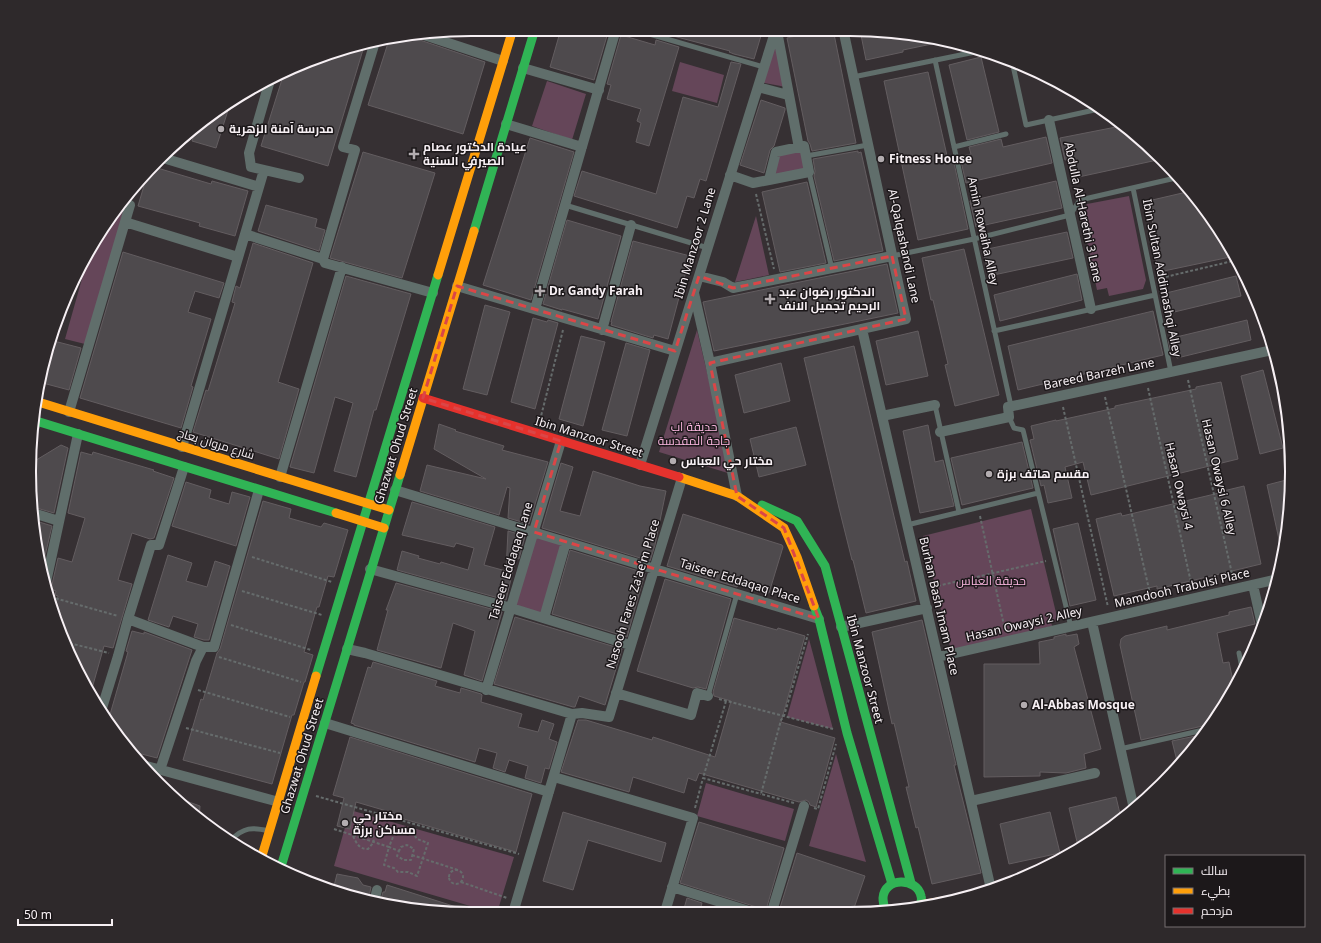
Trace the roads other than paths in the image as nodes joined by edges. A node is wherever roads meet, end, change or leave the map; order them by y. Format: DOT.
graph roads {
  1 [pos="511,36"];
  2 [pos="533,36"];
  3 [pos="614,36"];
  4 [pos="656,36"];
  5 [pos="774,36"];
  6 [pos="777,36"];
  7 [pos="844,36"];
  8 [pos="433,38"];
  9 [pos="373,47"];
  10 [pos="969,53"];
  11 [pos="935,60"];
  12 [pos="503,61"];
  13 [pos="764,67"];
  14 [pos="523,68"];
  15 [pos="1014,68"];
  16 [pos="853,77"];
  17 [pos="268,87"];
  18 [pos="758,87"];
  19 [pos="599,90"];
  20 [pos="788,95"];
  21 [pos="1093,110"];
  22 [pos="1049,120"];
  23 [pos="506,124"];
  24 [pos="1006,134"];
  25 [pos="868,145"];
  26 [pos="954,147"];
  27 [pos="582,148"];
  28 [pos="798,148"];
  29 [pos="806,156"];
  30 [pos="168,160"];
  31 [pos="264,170"];
  32 [pos="809,172"];
  33 [pos="730,175"];
  34 [pos="299,178"];
  35 [pos="1172,179"];
  36 [pos="769,180"];
  37 [pos="259,186"];
  38 [pos="1133,188"];
  39 [pos="127,204"];
  40 [pos="565,205"];
  41 [pos="1070,216"];
  42 [pos="125,222"];
  43 [pos="632,225"];
  44 [pos="245,234"];
  45 [pos="974,239"];
  46 [pos="708,248"];
  47 [pos="892,256"];
  48 [pos="238,257"];
  49 [pos="323,259"];
  50 [pos="342,267"];
  51 [pos="832,269"];
  52 [pos="699,276"];
  53 [pos="457,286"];
  54 [pos="433,293"];
  55 [pos="694,293"];
  56 [pos="1155,295"];
  57 [pos="534,309"];
  58 [pos="1091,309"];
  59 [pos="862,329"];
  60 [pos="602,330"];
  61 [pos="994,331"];
  62 [pos="675,351"];
  63 [pos="1268,351"];
  64 [pos="710,363"];
  65 [pos="1170,372"];
  66 [pos="423,398"];
  67 [pos="42,403"];
  68 [pos="935,405"];
  69 [pos="1011,406"];
  70 [pos="69,412"];
  71 [pos="882,416"];
  72 [pos="1009,417"];
  73 [pos="39,423"];
  74 [pos="940,432"];
  75 [pos="78,434"];
  76 [pos="561,441"];
  77 [pos="182,447"];
  78 [pos="640,465"];
  79 [pos="184,467"];
  80 [pos="280,477"];
  81 [pos="682,478"];
  82 [pos="259,490"];
  83 [pos="395,490"];
  84 [pos="1038,493"];
  85 [pos="741,499"];
  86 [pos="369,504"];
  87 [pos="389,510"];
  88 [pos="958,512"];
  89 [pos="39,515"];
  90 [pos="59,521"];
  91 [pos="363,522"];
  92 [pos="907,525"];
  93 [pos="384,528"];
  94 [pos="534,532"];
  95 [pos="566,542"];
  96 [pos="654,569"];
  97 [pos="370,570"];
  98 [pos="48,571"];
  99 [pos="1271,581"];
  100 [pos="1253,585"];
  101 [pos="738,594"];
  102 [pos="511,608"];
  103 [pos="927,608"];
  104 [pos="1260,616"];
  105 [pos="544,618"];
  106 [pos="816,618"];
  107 [pos="128,619"];
  108 [pos="1092,622"];
  109 [pos="841,626"];
  110 [pos="1071,627"];
  111 [pos="630,645"];
  112 [pos="202,649"];
  113 [pos="347,649"];
  114 [pos="1238,653"];
  115 [pos="938,657"];
  116 [pos="1240,663"];
  117 [pos="486,690"];
  118 [pos="616,693"];
  119 [pos="708,696"];
  120 [pos="103,704"];
  121 [pos="572,714"];
  122 [pos="325,723"];
  123 [pos="1199,731"];
  124 [pos="1120,750"];
  125 [pos="153,768"];
  126 [pos="160,770"];
  127 [pos="1095,773"];
  128 [pos="554,776"];
  129 [pos="550,792"];
  130 [pos="971,801"];
  131 [pos="279,802"];
  132 [pos="1133,803"];
  133 [pos="804,806"];
  134 [pos="270,831"];
  135 [pos="234,837"];
  136 [pos="263,854"];
  137 [pos="282,863"];
  138 [pos="910,883"];
  139 [pos="892,884"];
  140 [pos="990,884"];
  141 [pos="672,887"];
  142 [pos="377,890"];
  143 [pos="375,896"];
  144 [pos="921,901"];
  145 [pos="883,905"];
  146 [pos="515,907"];
  147 [pos="666,907"];
  148 [pos="736,907"];
  149 [pos="773,907"];
  1 -- 12 [label="main road, Ghazwat Ohud Street"];
  2 -- 14 [label="main road, Ghazwat Ohud Street"];
  3 -- 19 [label="street"];
  4 -- 13 [label="lane"];
  5 -- 13 [label="street, Ibin Manzoor 2 Lane"];
  6 -- 20 [label="street"];
  7 -- 16 [label="street, Al-Qalqashandi Lane"];
  8 -- 12 [label="street"];
  9 -- 49 [label="street"];
  10 -- 11 [label="lane"];
  11 -- 16 [label="lane"];
  11 -- 26 [label="lane, Amin Rowaiha Alley"];
  12 -- 54 [label="main road, Ghazwat Ohud Street"];
  13 -- 18 [label="street, Ibin Manzoor 2 Lane"];
  14 -- 19 [label="street"];
  14 -- 23 [label="main road, Ghazwat Ohud Street"];
  15 -- 22 [label="lane"];
  16 -- 25 [label="street, Al-Qalqashandi Lane"];
  17 -- 31 [label="street"];
  18 -- 20 [label="street"];
  18 -- 33 [label="street, Ibin Manzoor 2 Lane"];
  19 -- 27 [label="street"];
  20 -- 28 [label="street"];
  21 -- 22 [label="lane"];
  22 -- 41 [label="street, Abdulla Al-Harethi 3 Lane"];
  23 -- 27 [label="street"];
  23 -- 53 [label="main road, Ghazwat Ohud Street"];
  24 -- 26 [label="lane"];
  25 -- 29 [label="lane"];
  25 -- 47 [label="street, Al-Qalqashandi Lane"];
  26 -- 45 [label="lane, Amin Rowaiha Alley"];
  27 -- 40 [label="street"];
  28 -- 29 [label="street"];
  28 -- 36 [label="street"];
  29 -- 32 [label="street"];
  30 -- 37 [label="street"];
  31 -- 34 [label="street"];
  31 -- 37 [label="street"];
  32 -- 36 [label="street"];
  32 -- 51 [label="lane"];
  33 -- 36 [label="street"];
  33 -- 46 [label="street, Ibin Manzoor 2 Lane"];
  35 -- 38 [label="lane"];
  37 -- 44 [label="street"];
  38 -- 41 [label="lane"];
  38 -- 56 [label="lane, Ibin Sultan Addimashqi Alley"];
  39 -- 42 [label="street"];
  40 -- 43 [label="lane"];
  40 -- 57 [label="street"];
  41 -- 45 [label="lane"];
  41 -- 58 [label="street, Abdulla Al-Harethi 3 Lane"];
  42 -- 48 [label="street"];
  42 -- 70 [label="street"];
  43 -- 46 [label="lane"];
  43 -- 60 [label="street"];
  44 -- 48 [label="street"];
  44 -- 49 [label="street"];
  45 -- 47 [label="lane"];
  45 -- 61 [label="lane, Amin Rowaiha Alley"];
  46 -- 52 [label="street, Ibin Manzoor 2 Lane"];
  47 -- 51 [label="street"];
  47 -- 59 [label="street, Al-Qalqashandi Lane"];
  48 -- 77 [label="street"];
  49 -- 50 [label="street"];
  50 -- 54 [label="street"];
  50 -- 80 [label="street"];
  51 -- 52 [label="street"];
  52 -- 55 [label="street, Ibin Manzoor 2 Lane"];
  53 -- 57 [label="street"];
  53 -- 66 [label="main road, Ghazwat Ohud Street"];
  54 -- 86 [label="main road, Ghazwat Ohud Street"];
  55 -- 62 [label="street, Ibin Manzoor 2 Lane"];
  55 -- 64 [label="street"];
  56 -- 58 [label="lane"];
  56 -- 65 [label="lane, Ibin Sultan Addimashqi Alley"];
  57 -- 60 [label="street"];
  58 -- 61 [label="lane"];
  59 -- 64 [label="street, Al-Qalqashandi Lane"];
  59 -- 71 [label="street, Burhan Bash Imam Place"];
  60 -- 62 [label="street"];
  61 -- 69 [label="lane, Amin Rowaiha Alley"];
  62 -- 78 [label="street, Ibin Manzoor 2 Lane"];
  63 -- 65 [label="street, Bareed Barzeh Lane"];
  64 -- 85 [label="street"];
  65 -- 69 [label="street, Bareed Barzeh Lane"];
  66 -- 76 [label="main road, Ibin Manzoor Street"];
  66 -- 83 [label="main road, Ghazwat Ohud Street"];
  67 -- 70 [label="main road, شارع مروان بعاج"];
  68 -- 71 [label="street"];
  68 -- 74 [label="lane"];
  69 -- 72 [label="street"];
  70 -- 77 [label="main road, شارع مروان بعاج"];
  71 -- 92 [label="street, Burhan Bash Imam Place"];
  72 -- 74 [label="street"];
  72 -- 84 [label="lane"];
  73 -- 75 [label="main road"];
  74 -- 88 [label="lane"];
  75 -- 79 [label="main road"];
  75 -- 90 [label="street"];
  76 -- 78 [label="main road, Ibin Manzoor Street"];
  76 -- 94 [label="street, Taiseer Eddaqaq Lane"];
  77 -- 80 [label="main road, شارع مروان بعاج"];
  78 -- 81 [label="main road, Ibin Manzoor Street"];
  79 -- 82 [label="main road"];
  79 -- 107 [label="street"];
  80 -- 86 [label="main road, شارع مروان بعاج"];
  81 -- 85 [label="main road, Ibin Manzoor Street"];
  81 -- 96 [label="street, Nasooh Fares Za'ae'm Place"];
  82 -- 91 [label="main road"];
  82 -- 112 [label="street"];
  83 -- 87 [label="main road, Ghazwat Ohud Street"];
  83 -- 94 [label="street, Taiseer Eddaqaq Place"];
  84 -- 88 [label="lane"];
  84 -- 110 [label="lane"];
  85 -- 106 [label="main road, Ibin Manzoor Street"];
  85 -- 109 [label="main road, Ibin Manzoor Street"];
  86 -- 87 [label="main road, شارع مروان بعاج"];
  86 -- 91 [label="main road, Ghazwat Ohud Street"];
  87 -- 93 [label="main road, Ghazwat Ohud Street"];
  88 -- 92 [label="lane"];
  89 -- 90 [label="street"];
  90 -- 98 [label="street"];
  91 -- 93 [label="main road"];
  91 -- 131 [label="main road, Ghazwat Ohud Street"];
  92 -- 103 [label="street, Burhan Bash Imam Place"];
  93 -- 97 [label="main road, Ghazwat Ohud Street"];
  94 -- 95 [label="street, Taiseer Eddaqaq Place"];
  94 -- 102 [label="street, Taiseer Eddaqaq Lane"];
  95 -- 96 [label="street, Taiseer Eddaqaq Place"];
  95 -- 105 [label="street"];
  96 -- 101 [label="street, Taiseer Eddaqaq Place"];
  96 -- 111 [label="street, Nasooh Fares Za'ae'm Place"];
  97 -- 102 [label="street"];
  97 -- 113 [label="main road, Ghazwat Ohud Street"];
  99 -- 100 [label="street, Mamdooh Trabulsi Place"];
  100 -- 104 [label="street"];
  100 -- 108 [label="street, Mamdooh Trabulsi Place"];
  101 -- 106 [label="street, Taiseer Eddaqaq Place"];
  101 -- 119 [label="lane"];
  102 -- 105 [label="street"];
  102 -- 117 [label="street, Taiseer Eddaqaq Lane"];
  103 -- 109 [label="street"];
  103 -- 115 [label="street, Burhan Bash Imam Place"];
  105 -- 111 [label="street"];
  106 -- 139 [label="main road, Ibin Manzoor Street"];
  107 -- 112 [label="street"];
  107 -- 120 [label="street"];
  108 -- 110 [label="street, Hasan Owaysi 2 Alley"];
  108 -- 124 [label="street"];
  109 -- 138 [label="main road, Ibin Manzoor Street"];
  110 -- 115 [label="street, Hasan Owaysi 2 Alley"];
  111 -- 118 [label="street, Nasooh Fares Za'ae'm Place"];
  112 -- 126 [label="street"];
  113 -- 117 [label="street"];
  113 -- 122 [label="main road, Ghazwat Ohud Street"];
  114 -- 116 [label="lane"];
  115 -- 130 [label="street, Burhan Bash Imam Place"];
  117 -- 121 [label="street"];
  118 -- 119 [label="street"];
  118 -- 121 [label="street, Nasooh Fares Za'ae'm Place"];
  121 -- 128 [label="street"];
  122 -- 129 [label="street"];
  122 -- 137 [label="main road, Ghazwat Ohud Street"];
  123 -- 124 [label="lane"];
  124 -- 132 [label="street"];
  125 -- 126 [label="street"];
  126 -- 131 [label="street"];
  127 -- 130 [label="street"];
  128 -- 129 [label="street"];
  128 -- 141 [label="street"];
  129 -- 146 [label="street"];
  130 -- 140 [label="street, Burhan Bash Imam Place"];
  131 -- 134 [label="main road, Ghazwat Ohud Street"];
  133 -- 149 [label="street"];
  134 -- 135 [label="lane"];
  134 -- 136 [label="main road, Ghazwat Ohud Street"];
  138 -- 139 [label="main road"];
  138 -- 144 [label="main road"];
  139 -- 145 [label="main road"];
  141 -- 147 [label="street"];
  141 -- 148 [label="street"];
  142 -- 143 [label="street"];
}
